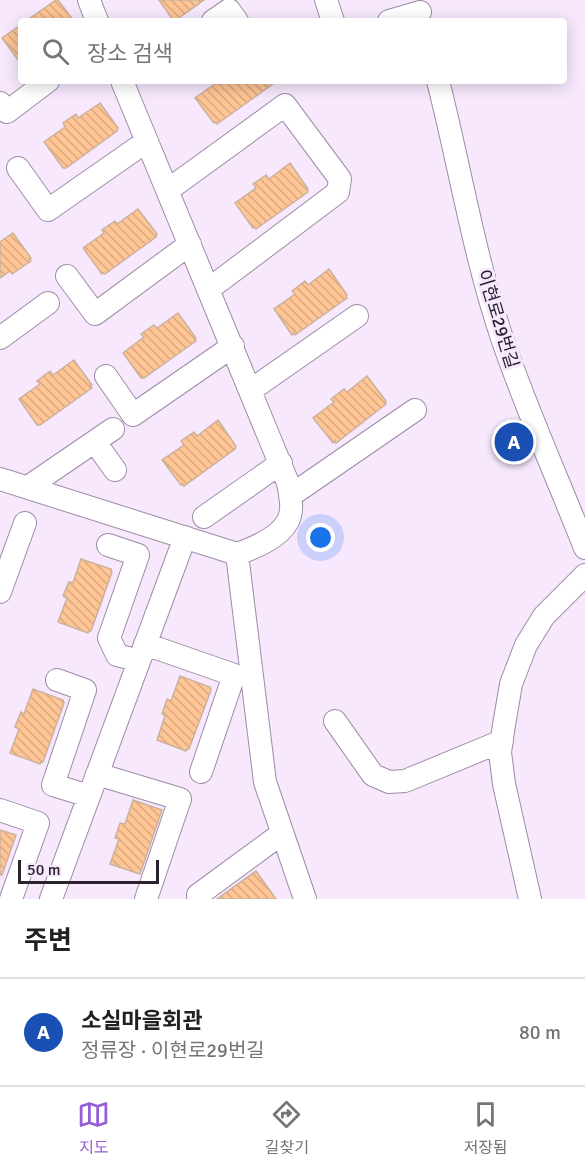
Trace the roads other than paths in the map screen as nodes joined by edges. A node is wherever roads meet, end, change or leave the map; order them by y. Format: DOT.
graph roads {
  1 [pos="89,0"];
  2 [pos="326,0"];
  3 [pos="420,11"];
  4 [pos="97,18"];
  5 [pos="217,18"];
  6 [pos="235,18"];
  7 [pos="332,18"];
  8 [pos="398,18"];
  9 [pos="44,84"];
  10 [pos="126,84"];
  11 [pos="439,84"];
  12 [pos="0,103"];
  13 [pos="147,141"];
  14 [pos="18,168"];
  15 [pos="168,190"];
  16 [pos="190,244"];
  17 [pos="67,276"];
  18 [pos="209,289"];
  19 [pos="48,303"];
  20 [pos="357,316"];
  21 [pos="0,338"];
  22 [pos="232,346"];
  23 [pos="106,376"];
  24 [pos="251,390"];
  25 [pos="415,410"];
  26 [pos="281,463"];
  27 [pos="115,470"];
  28 [pos="0,479"];
  29 [pos="28,487"];
  30 [pos="290,496"];
  31 [pos="204,518"];
  32 [pos="25,523"];
  33 [pos="184,537"];
  34 [pos="108,545"];
  35 [pos="585,548"];
  36 [pos="237,554"];
  37 [pos="585,575"];
  38 [pos="0,592"];
  39 [pos="142,653"];
  40 [pos="57,680"];
  41 [pos="335,720"];
  42 [pos="502,741"];
  43 [pos="201,772"];
  44 [pos="97,774"];
  45 [pos="89,796"];
  46 [pos="0,810"];
  47 [pos="281,834"];
  48 [pos="198,895"];
  49 [pos="11,899"];
  50 [pos="51,899"];
  51 [pos="146,899"];
  52 [pos="305,899"];
  53 [pos="530,899"];
  1 -- 4 [label="street"];
  2 -- 7 [label="street"];
  3 -- 8 [label="street"];
  5 -- 6 [label="street"];
  9 -- 12 [label="street"];
  10 -- 13 [label="street"];
  11 -- 35 [label="street, 이현로29번길"];
  13 -- 14 [label="street"];
  13 -- 15 [label="street"];
  15 -- 16 [label="street"];
  15 -- 18 [label="street"];
  16 -- 17 [label="street"];
  16 -- 18 [label="street"];
  18 -- 22 [label="street"];
  19 -- 21 [label="street"];
  20 -- 24 [label="street"];
  22 -- 23 [label="street"];
  22 -- 24 [label="street"];
  24 -- 26 [label="street"];
  25 -- 30 [label="street"];
  26 -- 30 [label="street"];
  26 -- 31 [label="street"];
  27 -- 29 [label="street"];
  28 -- 29 [label="street"];
  29 -- 33 [label="street"];
  30 -- 36 [label="street"];
  32 -- 38 [label="street"];
  33 -- 36 [label="street"];
  33 -- 39 [label="street"];
  34 -- 39 [label="street"];
  36 -- 47 [label="street"];
  37 -- 42 [label="street"];
  39 -- 43 [label="street"];
  39 -- 44 [label="street"];
  40 -- 45 [label="street"];
  41 -- 42 [label="street"];
  42 -- 53 [label="street"];
  44 -- 45 [label="street"];
  44 -- 51 [label="street"];
  45 -- 50 [label="street"];
  46 -- 49 [label="street"];
  47 -- 48 [label="street"];
  47 -- 52 [label="street"];
}
